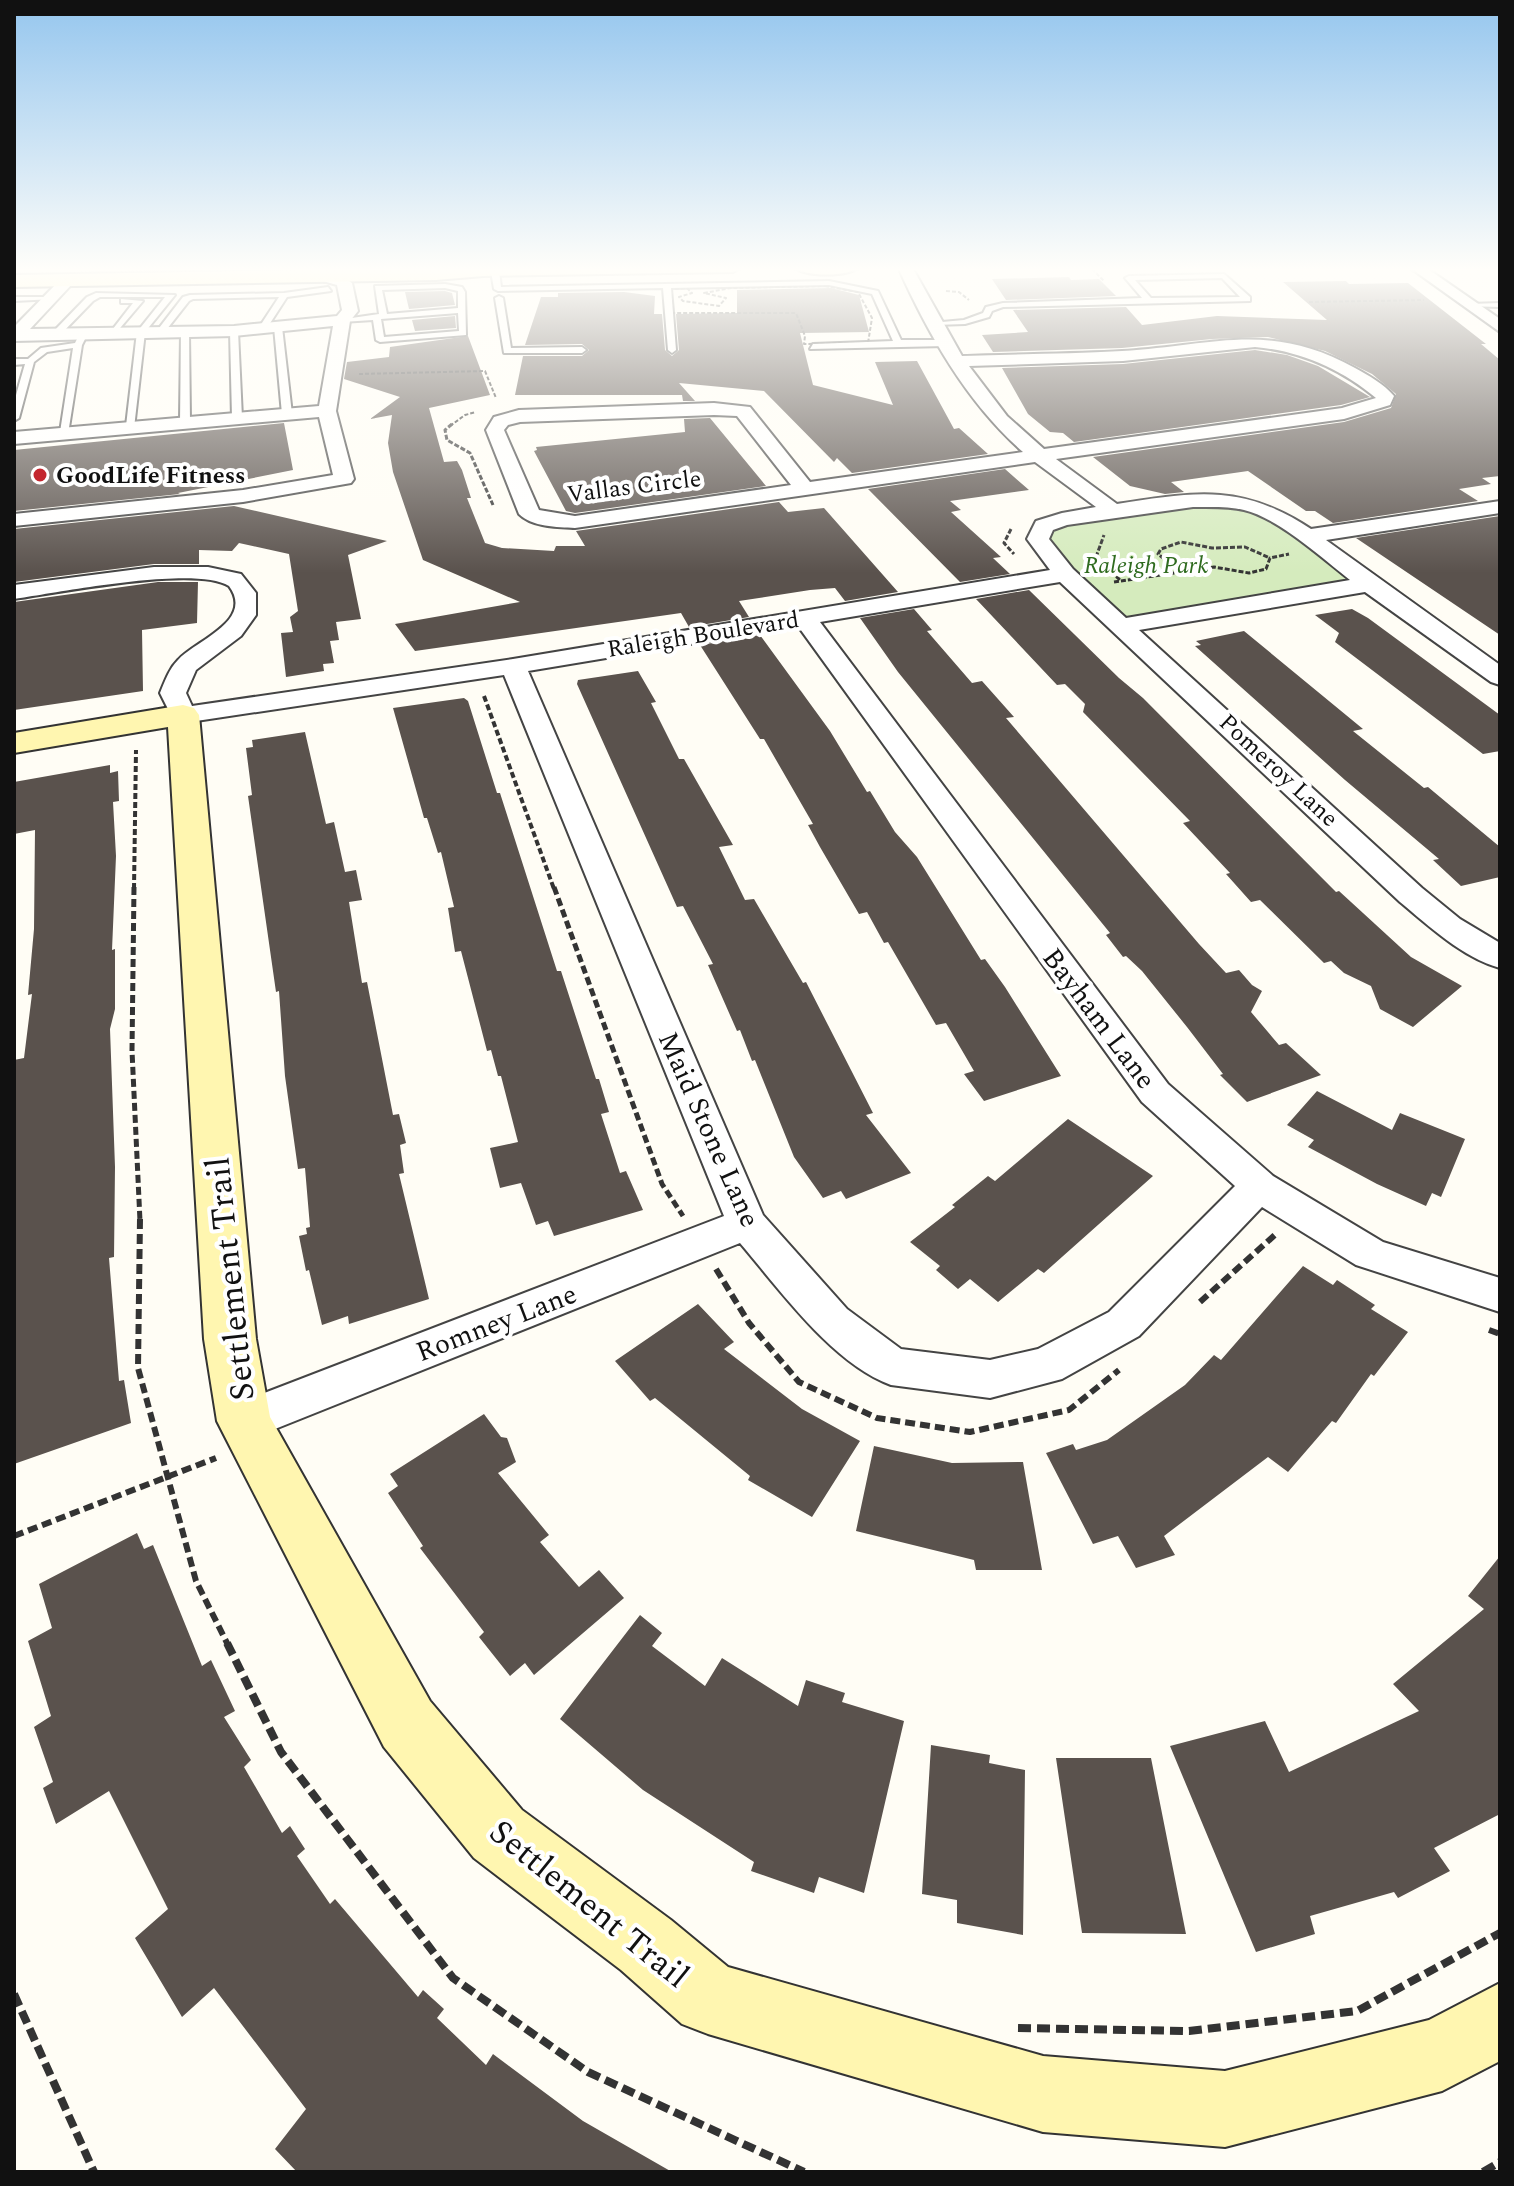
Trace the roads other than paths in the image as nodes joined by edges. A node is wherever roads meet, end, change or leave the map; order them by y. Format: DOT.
graph roads {
  1 [pos="28,369"];
  2 [pos="76,369"];
  3 [pos="137,369"];
  4 [pos="185,369"];
  5 [pos="235,369"];
  6 [pos="278,369"];
  7 [pos="334,369"];
  8 [pos="964,369"];
  9 [pos="1336,369"];
  10 [pos="327,411"];
  11 [pos="287,414"];
  12 [pos="14,418"];
  13 [pos="237,418"];
  14 [pos="185,422"];
  15 [pos="131,426"];
  16 [pos="65,432"];
  17 [pos="14,438"];
  18 [pos="1039,455"];
  19 [pos="805,490"];
  20 [pos="1500,507"];
  21 [pos="14,520"];
  22 [pos="1110,521"];
  23 [pos="1300,545"];
  24 [pos="1074,567"];
  25 [pos="1369,584"];
  26 [pos="14,592"];
  27 [pos="804,617"];
  28 [pos="1124,625"];
  29 [pos="513,666"];
  30 [pos="1500,677"];
  31 [pos="159,732"];
  32 [pos="14,743"];
  33 [pos="1500,957"];
  34 [pos="1259,1186"];
  35 [pos="747,1224"];
  36 [pos="1500,1295"];
  37 [pos="249,1434"];
  38 [pos="1500,2020"];
  1 -- 12 [label="lane"];
  2 -- 16 [label="lane"];
  3 -- 15 [label="lane"];
  4 -- 14 [label="lane"];
  5 -- 13 [label="lane"];
  6 -- 11 [label="lane"];
  7 -- 10 [label="street"];
  8 -- 18 [label="street"];
  9 -- 18 [label="street, Vallas Circle"];
  10 -- 11 [label="street"];
  10 -- 21 [label="street"];
  11 -- 13 [label="street"];
  13 -- 14 [label="street"];
  14 -- 15 [label="street"];
  15 -- 16 [label="street"];
  16 -- 17 [label="street"];
  18 -- 19 [label="street, Vallas Circle"];
  18 -- 22 [label="street"];
  19 -- 19 [label="street, Vallas Circle"];
  20 -- 23 [label="street"];
  22 -- 23 [label="street"];
  22 -- 24 [label="street"];
  23 -- 25 [label="street"];
  24 -- 27 [label="street, Raleigh Boulevard"];
  24 -- 28 [label="street, Pomeroy Lane"];
  25 -- 28 [label="street"];
  25 -- 30 [label="street"];
  26 -- 31 [label="street"];
  27 -- 29 [label="street, Raleigh Boulevard"];
  27 -- 34 [label="street, Bayham Lane"];
  28 -- 33 [label="street, Pomeroy Lane"];
  29 -- 31 [label="street, Raleigh Boulevard"];
  29 -- 35 [label="street, Maid Stone Lane"];
  31 -- 32 [label="main road, Raleigh Boulevard"];
  31 -- 37 [label="main road, Settlement Trail"];
  34 -- 35 [label="street, Maid Stone Lane"];
  34 -- 36 [label="street, Bayham Lane"];
  35 -- 37 [label="street, Romney Lane"];
  37 -- 38 [label="main road, Settlement Trail"];
}
